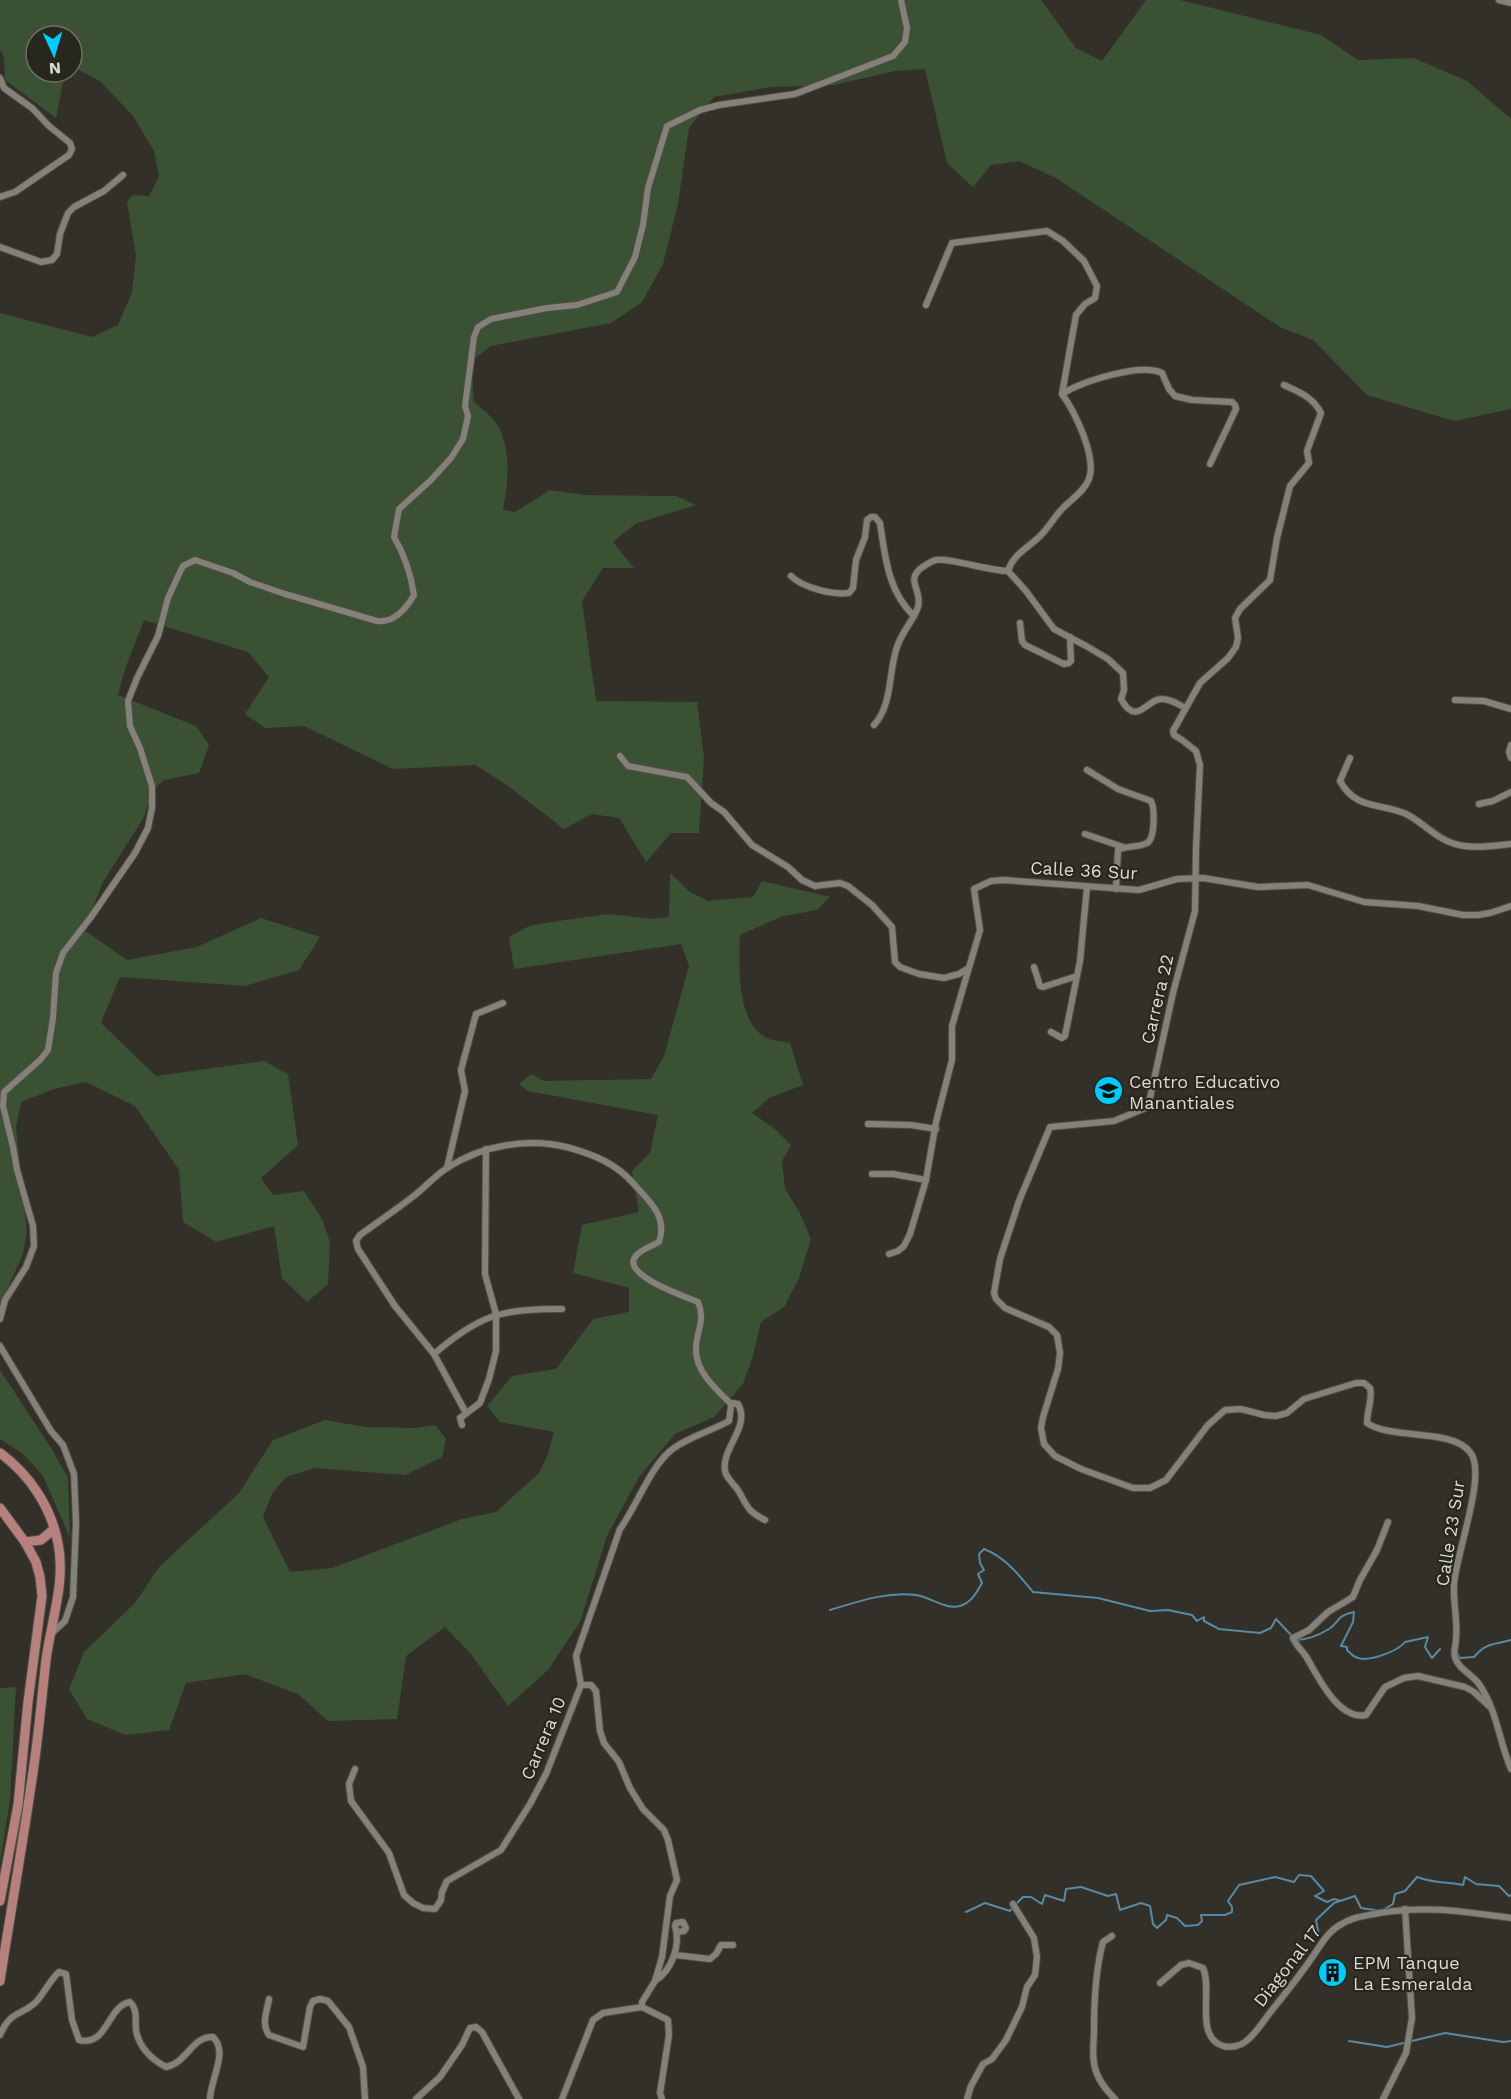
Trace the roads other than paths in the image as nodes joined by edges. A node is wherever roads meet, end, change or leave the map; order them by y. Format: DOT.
graph roads {
  1 [pos="901,0"];
  2 [pos="1499,0"];
  3 [pos="1511,3"];
  4 [pos="0,78"];
  5 [pos="123,175"];
  6 [pos="0,197"];
  7 [pos="0,247"];
  8 [pos="926,304"];
  9 [pos="1284,385"];
  10 [pos="1062,394"];
  11 [pos="1210,464"];
  12 [pos="1008,571"];
  13 [pos="791,576"];
  14 [pos="914,616"];
  15 [pos="1020,623"];
  16 [pos="1070,638"];
  17 [pos="1455,700"];
  18 [pos="1185,708"];
  19 [pos="1511,709"];
  20 [pos="874,725"];
  21 [pos="1511,745"];
  22 [pos="620,756"];
  23 [pos="1511,758"];
  24 [pos="1350,759"];
  25 [pos="1087,770"];
  26 [pos="1511,792"];
  27 [pos="1479,804"];
  28 [pos="1084,834"];
  29 [pos="1511,844"];
  30 [pos="1123,847"];
  31 [pos="1196,877"];
  32 [pos="1088,886"];
  33 [pos="1116,889"];
  34 [pos="1511,906"];
  35 [pos="1034,967"];
  36 [pos="968,968"];
  37 [pos="1077,976"];
  38 [pos="503,1003"];
  39 [pos="1051,1032"];
  40 [pos="868,1124"];
  41 [pos="936,1129"];
  42 [pos="486,1149"];
  43 [pos="447,1168"];
  44 [pos="872,1174"];
  45 [pos="926,1180"];
  46 [pos="889,1254"];
  47 [pos="562,1309"];
  48 [pos="496,1314"];
  49 [pos="0,1318"];
  50 [pos="0,1346"];
  51 [pos="434,1354"];
  52 [pos="731,1404"];
  53 [pos="466,1413"];
  54 [pos="1287,1413"];
  55 [pos="462,1425"];
  56 [pos="0,1453"];
  57 [pos="0,1508"];
  58 [pos="765,1520"];
  59 [pos="1388,1522"];
  60 [pos="54,1529"];
  61 [pos="25,1542"];
  62 [pos="50,1635"];
  63 [pos="581,1685"];
  64 [pos="1493,1711"];
  65 [pos="1511,1768"];
  66 [pos="355,1769"];
  67 [pos="0,1900"];
  68 [pos="1013,1905"];
  69 [pos="1406,1909"];
  70 [pos="1511,1918"];
  71 [pos="677,1932"];
  72 [pos="1112,1936"];
  73 [pos="733,1945"];
  74 [pos="675,1955"];
  75 [pos="0,1981"];
  76 [pos="655,1982"];
  77 [pos="1160,1983"];
  78 [pos="269,1999"];
  79 [pos="642,2007"];
  80 [pos="0,2035"];
  81 [pos="210,2099"];
  82 [pos="365,2099"];
  83 [pos="416,2099"];
  84 [pos="519,2099"];
  85 [pos="562,2099"];
  86 [pos="662,2099"];
  87 [pos="967,2099"];
  88 [pos="1115,2099"];
  89 [pos="1383,2099"];
  1 -- 49 [label="street"];
  2 -- 3 [label="street"];
  4 -- 6 [label="street"];
  5 -- 7 [label="street"];
  8 -- 10 [label="street"];
  9 -- 18 [label="street"];
  10 -- 11 [label="street"];
  10 -- 12 [label="street"];
  12 -- 14 [label="street"];
  12 -- 16 [label="street"];
  13 -- 14 [label="street"];
  14 -- 20 [label="street"];
  15 -- 16 [label="street"];
  16 -- 18 [label="street"];
  17 -- 19 [label="street"];
  18 -- 31 [label="street, Carrera 22"];
  21 -- 23 [label="street"];
  22 -- 36 [label="street"];
  24 -- 29 [label="street"];
  25 -- 30 [label="street"];
  26 -- 27 [label="street"];
  28 -- 30 [label="street"];
  30 -- 33 [label="street"];
  31 -- 33 [label="street, Calle 36 Sur"];
  31 -- 34 [label="street, Calle 36 Sur"];
  31 -- 54 [label="street, Carrera 22"];
  32 -- 33 [label="street, Calle 36 Sur"];
  32 -- 36 [label="street, Calle 36 Sur"];
  32 -- 37 [label="street"];
  35 -- 37 [label="street"];
  36 -- 41 [label="street"];
  37 -- 39 [label="street"];
  38 -- 43 [label="street"];
  40 -- 41 [label="street"];
  41 -- 45 [label="street"];
  42 -- 43 [label="street"];
  42 -- 48 [label="street"];
  42 -- 52 [label="street"];
  43 -- 51 [label="street"];
  44 -- 45 [label="street"];
  45 -- 46 [label="street"];
  47 -- 48 [label="street"];
  48 -- 51 [label="street"];
  48 -- 53 [label="street"];
  50 -- 62 [label="street"];
  51 -- 53 [label="street"];
  52 -- 58 [label="street"];
  52 -- 63 [label="street"];
  53 -- 55 [label="street"];
  54 -- 64 [label="street, Calle 23 Sur"];
  56 -- 60 [label="main road"];
  57 -- 61 [label="main road"];
  59 -- 64 [label="street"];
  60 -- 61 [label="main road"];
  60 -- 62 [label="main road"];
  61 -- 67 [label="main road"];
  62 -- 75 [label="main road"];
  63 -- 66 [label="street, Carrera 10"];
  63 -- 76 [label="street, Carrera 10"];
  64 -- 65 [label="street, Calle 23 Sur"];
  68 -- 87 [label="street"];
  69 -- 70 [label="street, Diagonal 17"];
  69 -- 77 [label="street, Diagonal 17"];
  69 -- 89 [label="street"];
  71 -- 74 [label="street"];
  72 -- 88 [label="street"];
  73 -- 74 [label="street"];
  74 -- 76 [label="street"];
  76 -- 79 [label="street, Carrera 10"];
  78 -- 82 [label="street"];
  79 -- 85 [label="street"];
  79 -- 86 [label="street"];
  80 -- 81 [label="street"];
  83 -- 84 [label="street"];
}
